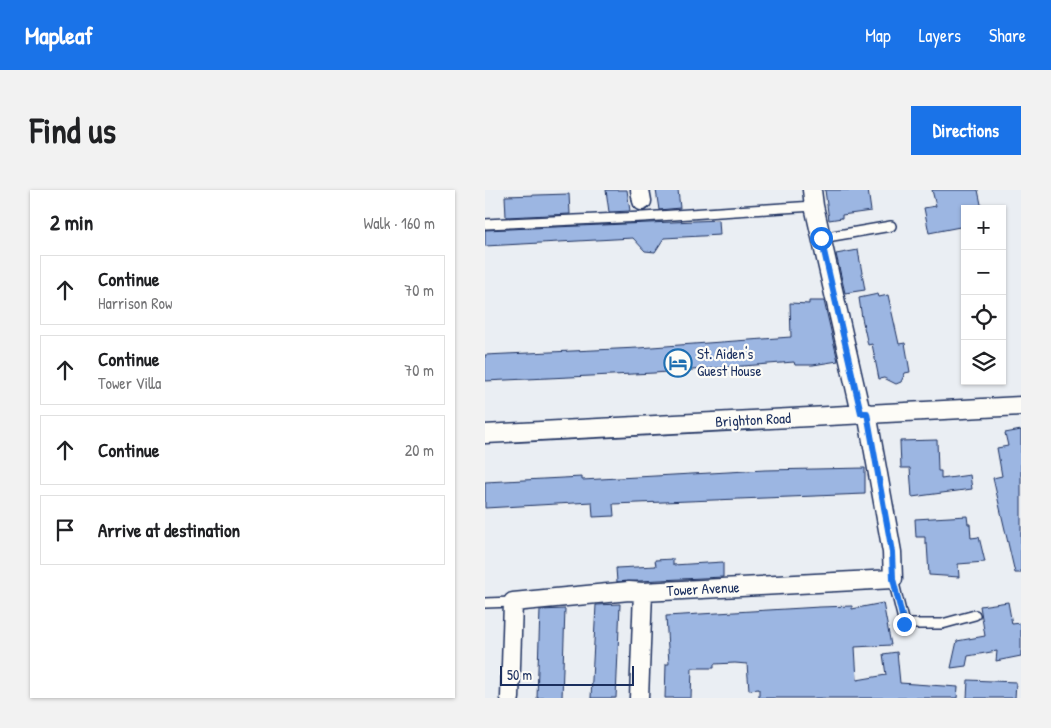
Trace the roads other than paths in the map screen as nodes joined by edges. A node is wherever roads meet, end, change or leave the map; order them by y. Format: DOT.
graph roads {
  1 [pos="813,198"];
  2 [pos="485,224"];
  3 [pos="891,226"];
  4 [pos="821,238"];
  5 [pos="1021,406"];
  6 [pos="864,413"];
  7 [pos="485,434"];
  8 [pos="893,579"];
  9 [pos="643,592"];
  10 [pos="485,602"];
  11 [pos="513,602"];
  12 [pos="975,615"];
  13 [pos="510,698"];
  14 [pos="639,698"];
  1 -- 2 [label="lane"];
  1 -- 4 [label="street"];
  3 -- 4 [label="lane"];
  4 -- 6 [label="street"];
  5 -- 6 [label="street, Brighton Road"];
  6 -- 7 [label="street, Brighton Road"];
  6 -- 8 [label="street"];
  8 -- 9 [label="street, Tower Avenue"];
  8 -- 12 [label="lane"];
  9 -- 11 [label="street, Tower Avenue"];
  9 -- 14 [label="street"];
  10 -- 11 [label="lane"];
  11 -- 13 [label="street"];
}
